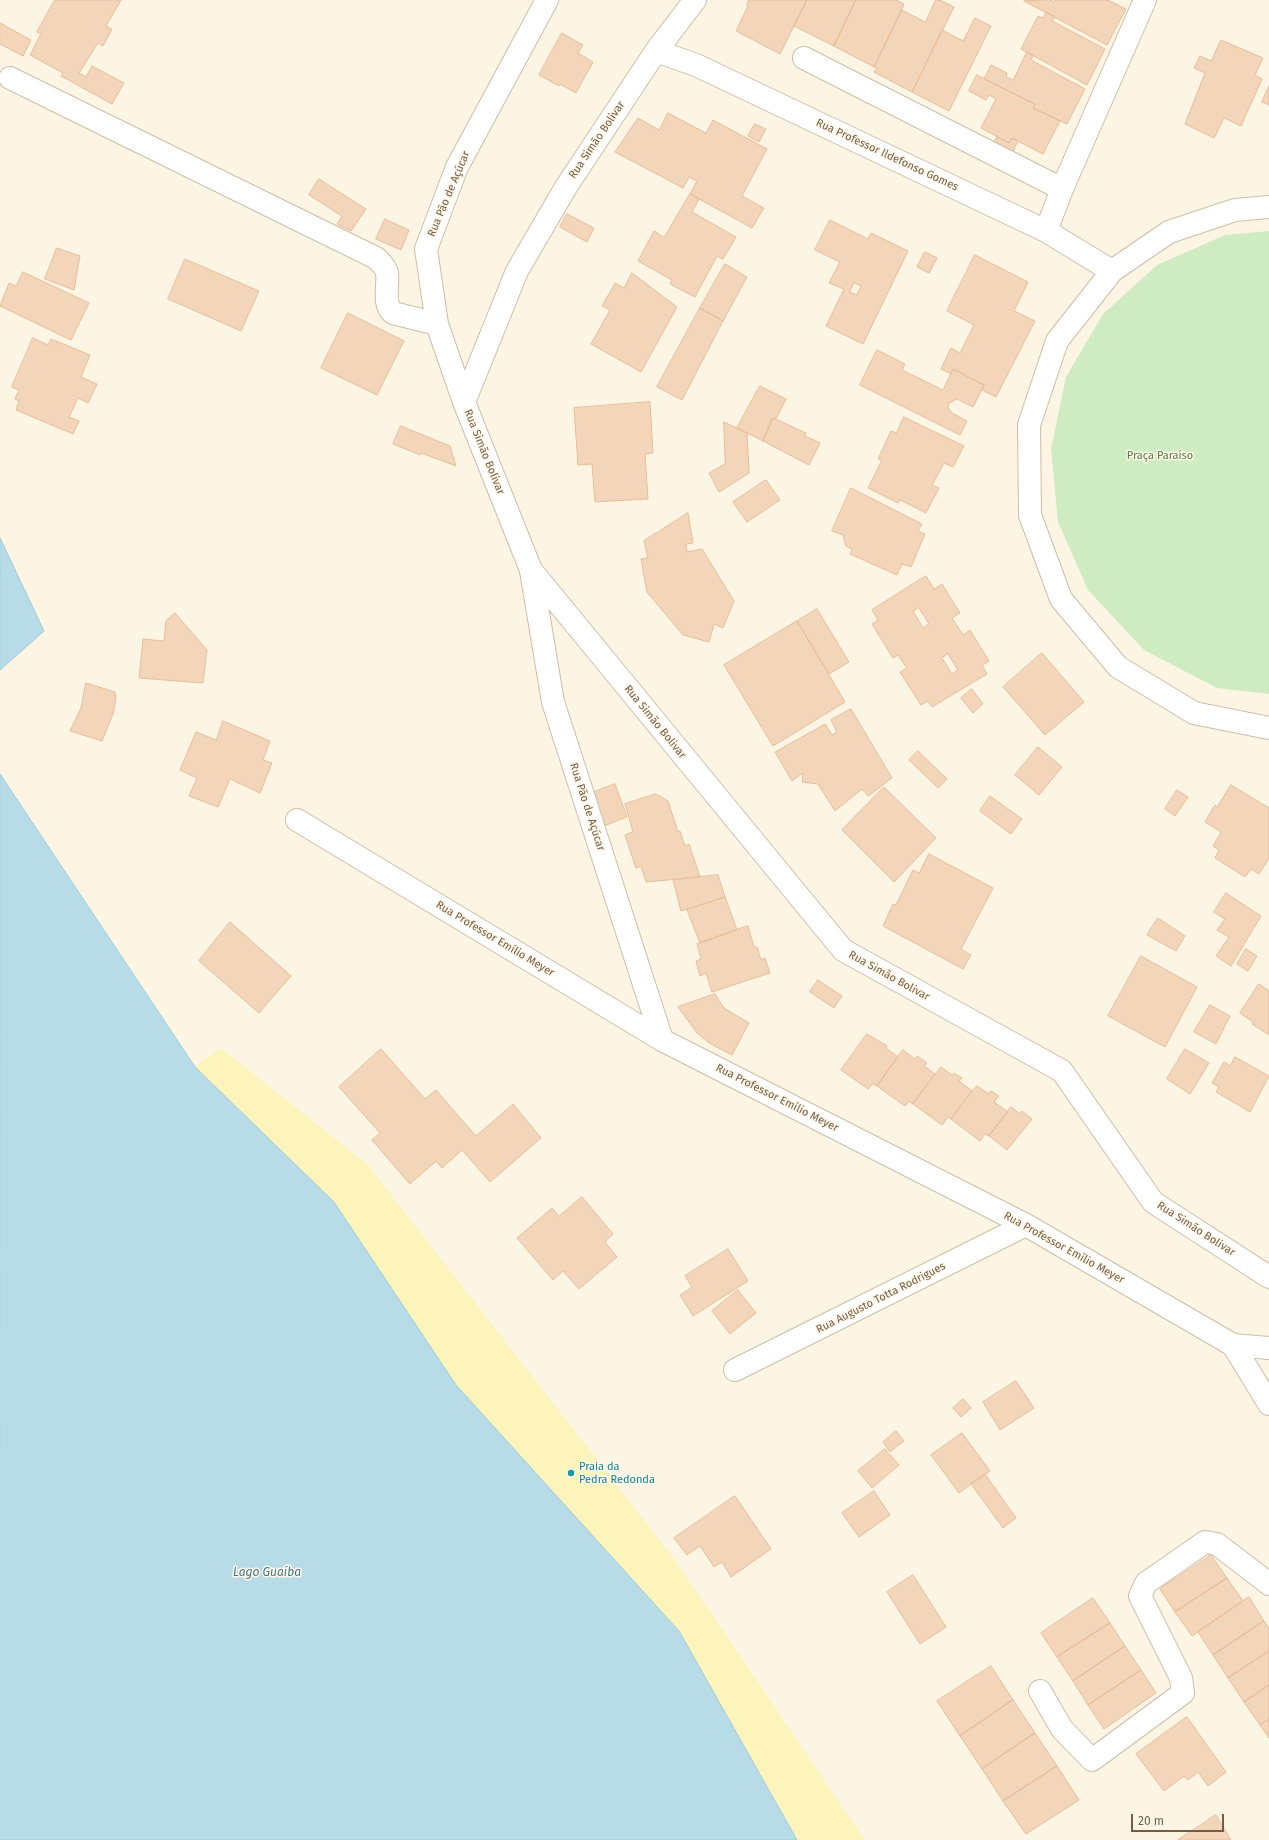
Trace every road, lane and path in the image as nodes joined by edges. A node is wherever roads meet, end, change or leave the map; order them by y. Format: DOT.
graph roads {
  1 [pos="547,0"];
  2 [pos="695,0"];
  3 [pos="1145,0"];
  4 [pos="656,51"];
  5 [pos="804,58"];
  6 [pos="10,78"];
  7 [pos="1062,189"];
  8 [pos="1269,207"];
  9 [pos="1046,231"];
  10 [pos="1112,271"];
  11 [pos="436,324"];
  12 [pos="464,402"];
  13 [pos="531,570"];
  14 [pos="1269,728"];
  15 [pos="297,820"];
  16 [pos="662,1040"];
  17 [pos="1026,1225"];
  18 [pos="1269,1277"];
  19 [pos="1234,1345"];
  20 [pos="1269,1348"];
  21 [pos="735,1370"];
  22 [pos="1269,1404"];
  23 [pos="1269,1584"];
  24 [pos="1040,1691"];
  1 -- 11 [label="street, Rua Pão de Açúcar"];
  2 -- 4 [label="street, Rua Simão Bolivar"];
  3 -- 7 [label="street"];
  4 -- 9 [label="street, Rua Professor Ildefonso Gomes"];
  4 -- 12 [label="street, Rua Simão Bolivar"];
  5 -- 7 [label="street"];
  6 -- 11 [label="street"];
  7 -- 9 [label="street"];
  8 -- 10 [label="street"];
  9 -- 10 [label="street, Rua Professor Ildefonso Gomes"];
  10 -- 14 [label="street"];
  11 -- 12 [label="street, Rua Pão de Açúcar"];
  12 -- 13 [label="street, Rua Simão Bolivar"];
  13 -- 16 [label="street, Rua Pão de Açúcar"];
  13 -- 18 [label="street, Rua Simão Bolivar"];
  15 -- 16 [label="street, Rua Professor Emílio Meyer"];
  16 -- 17 [label="street, Rua Professor Emílio Meyer"];
  17 -- 19 [label="street, Rua Professor Emílio Meyer"];
  17 -- 21 [label="street, Rua Augusto Totta Rodrigues"];
  19 -- 20 [label="street, Rua Professor Emílio Meyer"];
  19 -- 22 [label="street"];
  23 -- 24 [label="street"];
}
